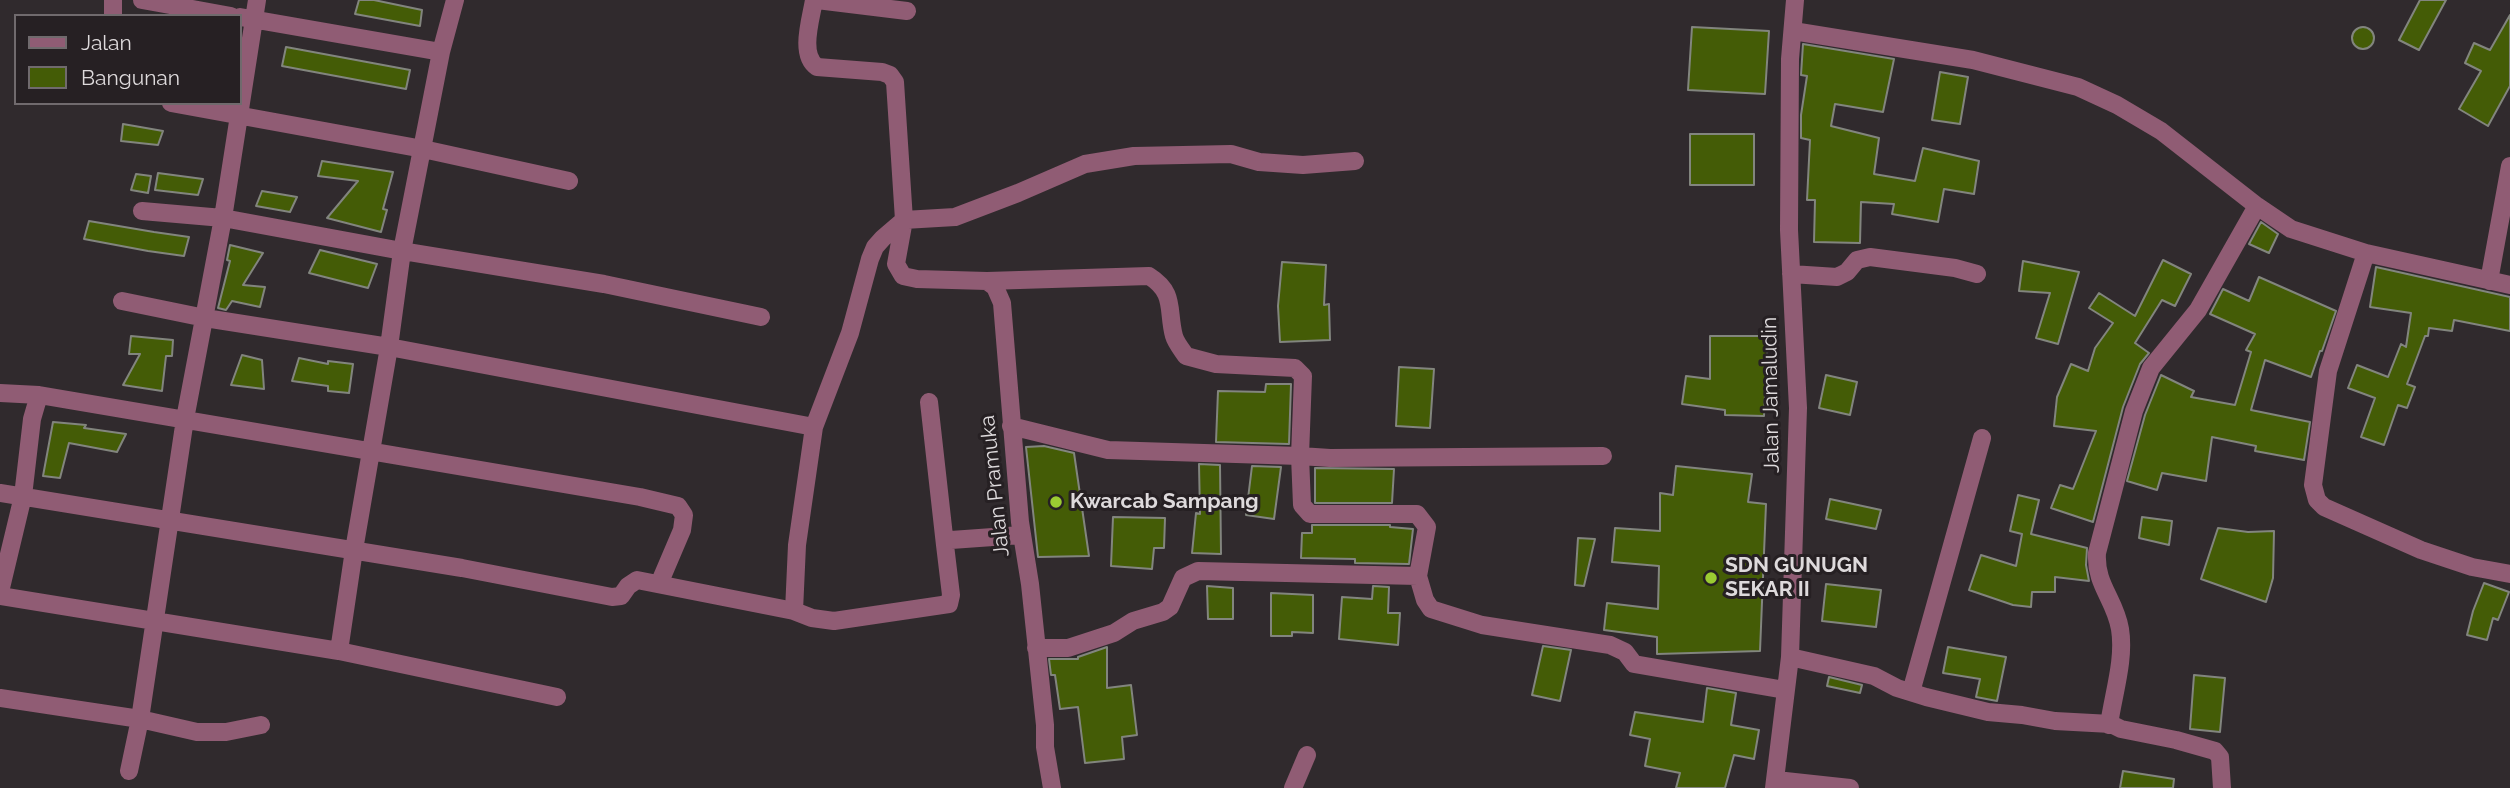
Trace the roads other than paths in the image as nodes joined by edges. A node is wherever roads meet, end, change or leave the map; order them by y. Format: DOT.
graph roads {
  1 [pos="142,0"];
  2 [pos="257,0"];
  3 [pos="455,0"];
  4 [pos="815,0"];
  5 [pos="1795,0"];
  6 [pos="907,11"];
  7 [pos="220,14"];
  8 [pos="247,19"];
  9 [pos="1793,31"];
  10 [pos="441,52"];
  11 [pos="242,72"];
  12 [pos="183,105"];
  13 [pos="239,105"];
  14 [pos="238,114"];
  15 [pos="423,149"];
  16 [pos="1355,161"];
  17 [pos="2510,166"];
  18 [pos="569,181"];
  19 [pos="2257,206"];
  20 [pos="142,211"];
  21 [pos="223,218"];
  22 [pos="904,220"];
  23 [pos="402,251"];
  24 [pos="2366,253"];
  25 [pos="1791,274"];
  26 [pos="1977,274"];
  27 [pos="987,281"];
  28 [pos="2489,281"];
  29 [pos="2510,285"];
  30 [pos="122,301"];
  31 [pos="761,317"];
  32 [pos="205,318"];
  33 [pos="389,347"];
  34 [pos="0,393"];
  35 [pos="38,395"];
  36 [pos="929,402"];
  37 [pos="185,419"];
  38 [pos="814,426"];
  39 [pos="1011,426"];
  40 [pos="1982,439"];
  41 [pos="373,450"];
  42 [pos="1300,456"];
  43 [pos="1603,456"];
  44 [pos="0,493"];
  45 [pos="23,496"];
  46 [pos="168,522"];
  47 [pos="1021,536"];
  48 [pos="945,545"];
  49 [pos="354,550"];
  50 [pos="2510,574"];
  51 [pos="1418,576"];
  52 [pos="659,584"];
  53 [pos="0,594"];
  54 [pos="794,611"];
  55 [pos="155,620"];
  56 [pos="1036,648"];
  57 [pos="339,651"];
  58 [pos="1790,657"];
  59 [pos="1785,690"];
  60 [pos="1911,692"];
  61 [pos="557,697"];
  62 [pos="0,698"];
  63 [pos="140,719"];
  64 [pos="261,725"];
  65 [pos="2109,725"];
  66 [pos="1307,755"];
  67 [pos="130,771"];
  68 [pos="1775,784"];
  69 [pos="1052,788"];
  70 [pos="1293,788"];
  71 [pos="1850,788"];
  72 [pos="2222,788"];
  1 -- 7 [label="street"];
  2 -- 8 [label="street"];
  3 -- 10 [label="street"];
  4 -- 6 [label="street"];
  4 -- 22 [label="street"];
  5 -- 9 [label="street, Jalan Jamaludin"];
  8 -- 10 [label="street"];
  8 -- 11 [label="street"];
  9 -- 19 [label="street"];
  9 -- 25 [label="street, Jalan Jamaludin"];
  10 -- 15 [label="street"];
  12 -- 14 [label="street"];
  13 -- 14 [label="street"];
  14 -- 15 [label="street"];
  14 -- 21 [label="street"];
  15 -- 18 [label="street"];
  15 -- 23 [label="street"];
  16 -- 22 [label="street"];
  17 -- 28 [label="street"];
  19 -- 24 [label="street"];
  19 -- 65 [label="street"];
  20 -- 21 [label="street"];
  21 -- 23 [label="street"];
  21 -- 32 [label="street"];
  22 -- 27 [label="street"];
  22 -- 38 [label="street"];
  23 -- 31 [label="street"];
  23 -- 33 [label="street"];
  24 -- 28 [label="street"];
  24 -- 50 [label="street"];
  25 -- 26 [label="street"];
  25 -- 58 [label="street, Jalan Jamaludin"];
  27 -- 39 [label="street, Jalan Pramuka"];
  27 -- 42 [label="street"];
  28 -- 29 [label="street"];
  30 -- 32 [label="street"];
  32 -- 33 [label="street"];
  32 -- 37 [label="street"];
  33 -- 38 [label="street"];
  33 -- 41 [label="street"];
  34 -- 35 [label="street"];
  35 -- 37 [label="street"];
  35 -- 45 [label="street"];
  36 -- 48 [label="street"];
  37 -- 41 [label="street"];
  37 -- 46 [label="street"];
  38 -- 54 [label="street"];
  39 -- 42 [label="street"];
  39 -- 47 [label="street, Jalan Pramuka"];
  40 -- 60 [label="street"];
  41 -- 49 [label="street"];
  41 -- 52 [label="street"];
  42 -- 43 [label="street"];
  42 -- 51 [label="street"];
  44 -- 45 [label="street"];
  45 -- 46 [label="street"];
  45 -- 53 [label="street"];
  46 -- 49 [label="street"];
  46 -- 55 [label="street"];
  47 -- 48 [label="street"];
  47 -- 56 [label="street, Jalan Pramuka"];
  48 -- 54 [label="street"];
  49 -- 52 [label="street"];
  49 -- 57 [label="street"];
  51 -- 56 [label="street"];
  51 -- 59 [label="street"];
  52 -- 54 [label="street"];
  53 -- 55 [label="street"];
  55 -- 57 [label="street"];
  55 -- 63 [label="street"];
  56 -- 69 [label="street, Jalan Pramuka"];
  57 -- 61 [label="street"];
  58 -- 59 [label="street, Jalan Jamaludin"];
  58 -- 60 [label="street"];
  59 -- 68 [label="street, Jalan Jamaludin"];
  60 -- 65 [label="street"];
  62 -- 63 [label="street"];
  63 -- 64 [label="street"];
  63 -- 67 [label="street"];
  65 -- 72 [label="street"];
  66 -- 70 [label="street"];
  68 -- 71 [label="street"];
}
